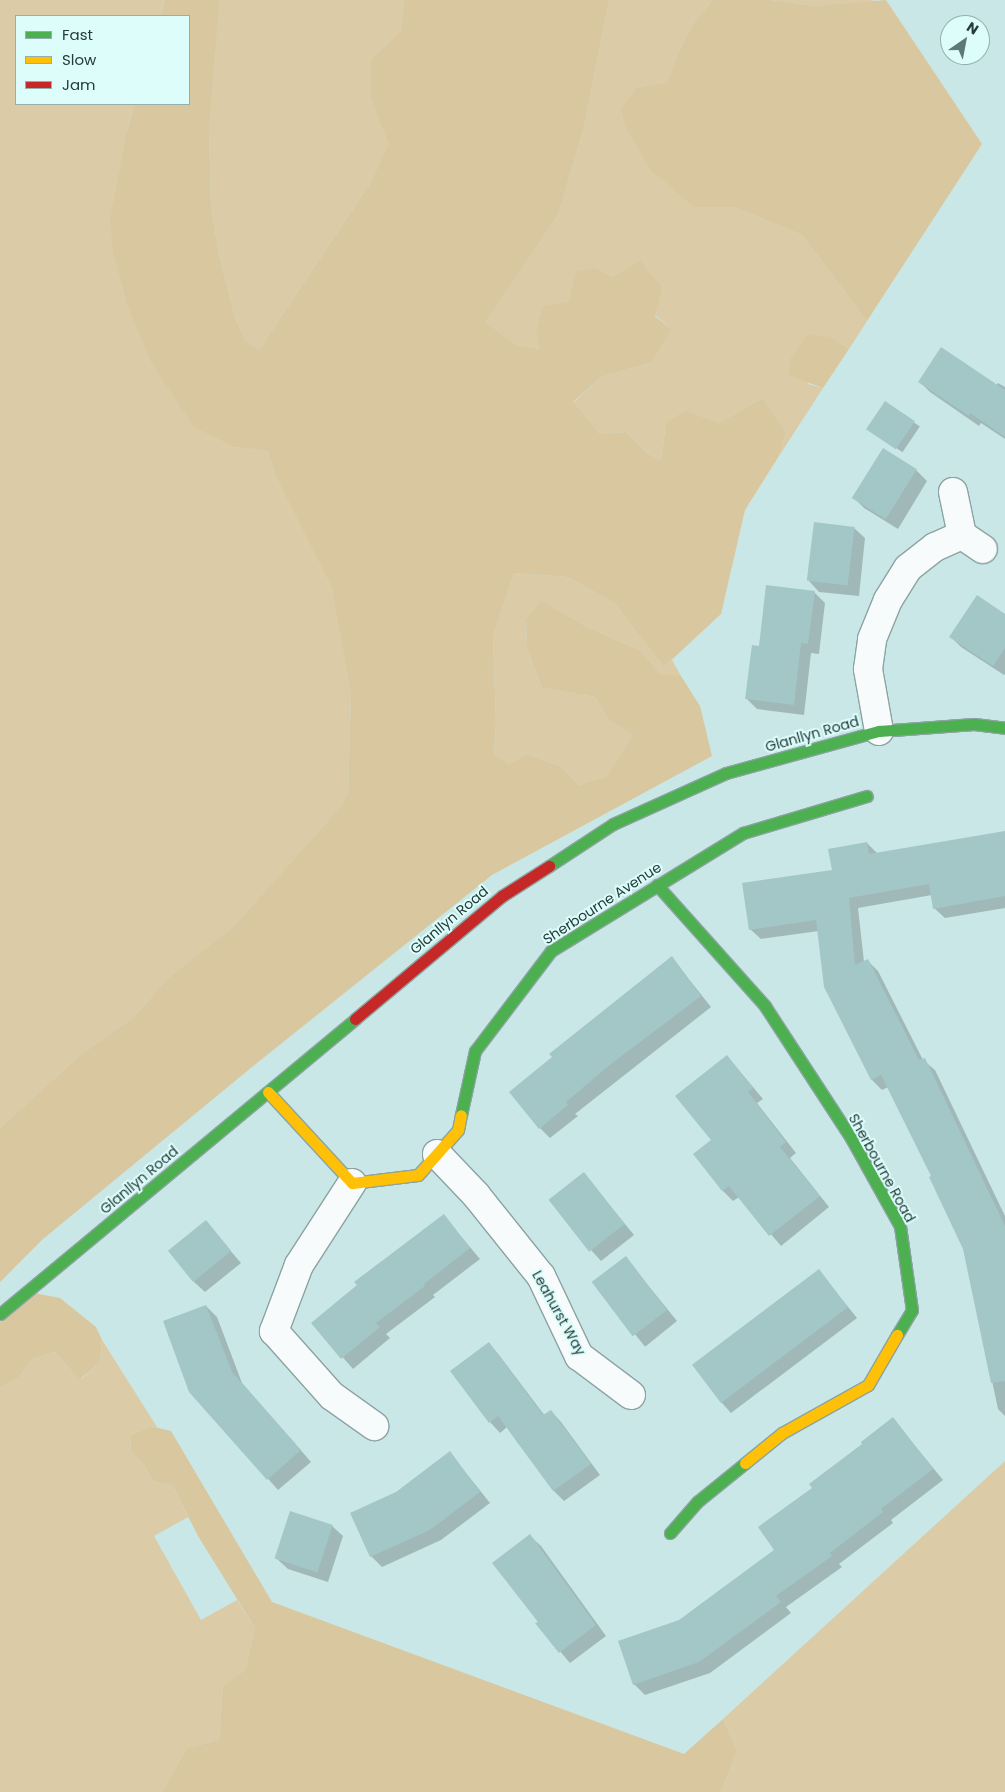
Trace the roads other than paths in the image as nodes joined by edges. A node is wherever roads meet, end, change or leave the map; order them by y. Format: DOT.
graph roads {
  1 [pos="953,492"];
  2 [pos="1005,728"];
  3 [pos="879,731"];
  4 [pos="867,796"];
  5 [pos="657,885"];
  6 [pos="268,1092"];
  7 [pos="437,1154"];
  8 [pos="352,1184"];
  9 [pos="0,1314"];
  10 [pos="631,1394"];
  11 [pos="374,1426"];
  12 [pos="670,1533"];
  1 -- 3 [label="street"];
  2 -- 3 [label="street, Glanllyn Road"];
  3 -- 6 [label="street, Glanllyn Road"];
  4 -- 5 [label="street, Sherbourne Avenue"];
  5 -- 7 [label="street, Sherbourne Avenue"];
  5 -- 12 [label="street, Sherbourne Road"];
  6 -- 8 [label="street"];
  6 -- 9 [label="street, Glanllyn Road"];
  7 -- 8 [label="street, Sherbourne Avenue"];
  7 -- 10 [label="street, Leahurst Way"];
  8 -- 11 [label="street"];
}
